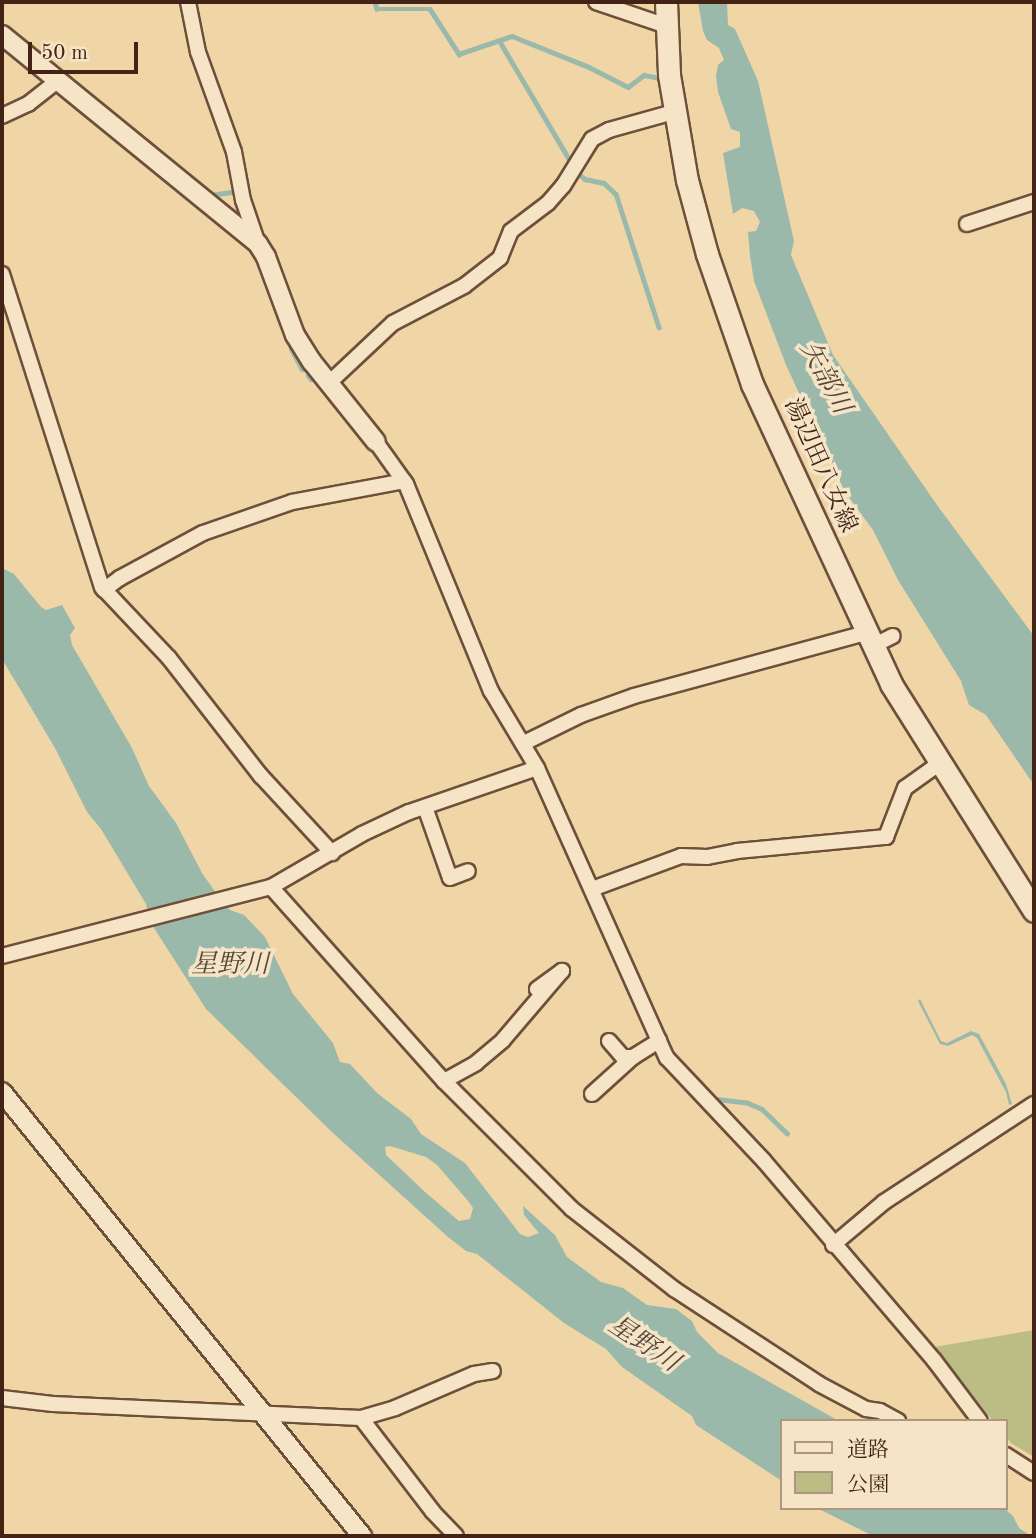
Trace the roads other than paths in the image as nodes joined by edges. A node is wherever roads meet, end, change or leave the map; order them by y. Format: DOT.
graph roads {
  1 [pos="188,2"];
  2 [pos="596,2"];
  3 [pos="666,2"];
  4 [pos="667,26"];
  5 [pos="2,35"];
  6 [pos="56,82"];
  7 [pos="674,111"];
  8 [pos="2,116"];
  9 [pos="1034,202"];
  10 [pos="967,224"];
  11 [pos="258,244"];
  12 [pos="2,274"];
  13 [pos="329,383"];
  14 [pos="376,442"];
  15 [pos="404,481"];
  16 [pos="104,590"];
  17 [pos="893,636"];
  18 [pos="869,639"];
  19 [pos="524,743"];
  20 [pos="940,763"];
  21 [pos="537,768"];
  22 [pos="425,807"];
  23 [pos="332,853"];
  24 [pos="468,871"];
  25 [pos="271,887"];
  26 [pos="592,889"];
  27 [pos="1034,911"];
  28 [pos="2,956"];
  29 [pos="537,989"];
  30 [pos="609,1041"];
  31 [pos="659,1041"];
  32 [pos="633,1058"];
  33 [pos="444,1081"];
  34 [pos="2,1092"];
  35 [pos="592,1094"];
  36 [pos="1034,1104"];
  37 [pos="833,1245"];
  38 [pos="493,1371"];
  39 [pos="2,1398"];
  40 [pos="261,1412"];
  41 [pos="361,1418"];
  42 [pos="894,1419"];
  43 [pos="978,1419"];
  44 [pos="1008,1459"];
  45 [pos="1034,1473"];
  46 [pos="362,1536"];
  47 [pos="456,1536"];
  1 -- 11 [label="street"];
  2 -- 4 [label="street"];
  3 -- 4 [label="main road, 湯辺田八女線"];
  4 -- 7 [label="main road, 湯辺田八女線"];
  5 -- 6 [label="street"];
  6 -- 8 [label="street"];
  6 -- 11 [label="street"];
  7 -- 13 [label="street"];
  7 -- 18 [label="main road, 湯辺田八女線"];
  9 -- 10 [label="street"];
  11 -- 13 [label="street"];
  12 -- 16 [label="street"];
  13 -- 14 [label="street"];
  14 -- 15 [label="street"];
  15 -- 16 [label="street"];
  15 -- 19 [label="street"];
  16 -- 23 [label="street"];
  17 -- 18 [label="street"];
  18 -- 19 [label="street"];
  18 -- 20 [label="main road, 湯辺田八女線"];
  19 -- 21 [label="street"];
  20 -- 26 [label="street"];
  20 -- 27 [label="main road, 湯辺田八女線"];
  21 -- 22 [label="street"];
  21 -- 26 [label="street"];
  22 -- 23 [label="street"];
  22 -- 24 [label="street"];
  23 -- 25 [label="street"];
  25 -- 28 [label="street"];
  25 -- 33 [label="street"];
  26 -- 31 [label="street"];
  29 -- 33 [label="street"];
  30 -- 32 [label="street"];
  31 -- 32 [label="street"];
  31 -- 37 [label="street"];
  32 -- 35 [label="street"];
  33 -- 42 [label="street"];
  34 -- 40 [label="street"];
  36 -- 37 [label="street"];
  37 -- 43 [label="street"];
  38 -- 41 [label="street"];
  39 -- 40 [label="street"];
  40 -- 41 [label="street"];
  40 -- 46 [label="street"];
  41 -- 47 [label="street"];
  44 -- 45 [label="street"];
}
